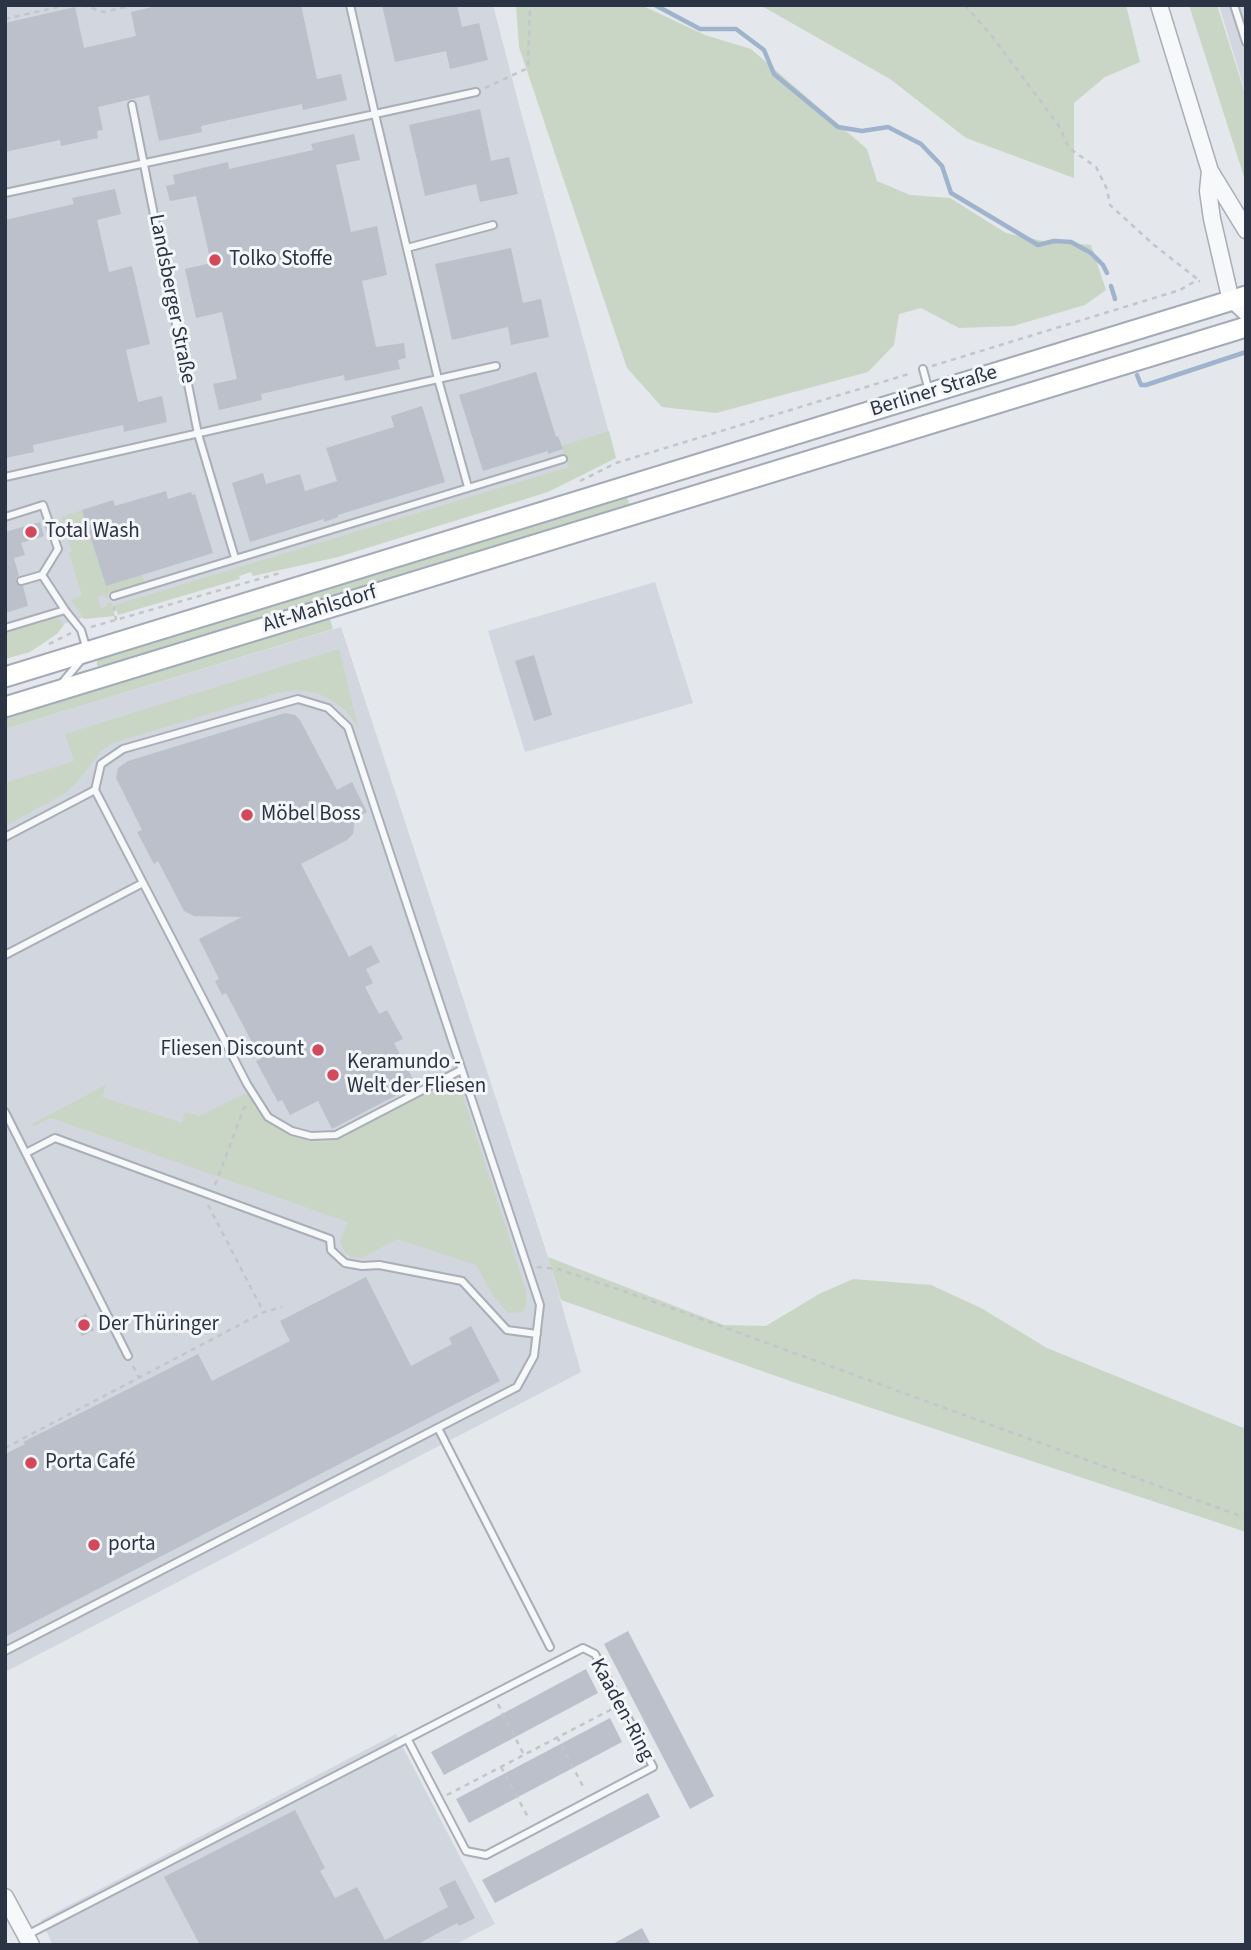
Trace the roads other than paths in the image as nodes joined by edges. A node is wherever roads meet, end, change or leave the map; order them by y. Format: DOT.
graph roads {
  1 [pos="350,5"];
  2 [pos="1159,5"];
  3 [pos="1234,5"];
  4 [pos="1246,42"];
  5 [pos="476,92"];
  6 [pos="132,105"];
  7 [pos="375,114"];
  8 [pos="144,165"];
  9 [pos="1210,171"];
  10 [pos="5,193"];
  11 [pos="493,225"];
  12 [pos="1246,230"];
  13 [pos="407,248"];
  14 [pos="1239,298"];
  15 [pos="1246,315"];
  16 [pos="1246,327"];
  17 [pos="496,366"];
  18 [pos="923,369"];
  19 [pos="438,380"];
  20 [pos="929,394"];
  21 [pos="198,434"];
  22 [pos="563,459"];
  23 [pos="5,477"];
  24 [pos="468,487"];
  25 [pos="622,487"];
  26 [pos="635,514"];
  27 [pos="5,517"];
  28 [pos="235,558"];
  29 [pos="42,575"];
  30 [pos="21,582"];
  31 [pos="114,596"];
  32 [pos="65,610"];
  33 [pos="5,628"];
  34 [pos="88,652"];
  35 [pos="5,677"];
  36 [pos="54,692"];
  37 [pos="5,707"];
  38 [pos="95,790"];
  39 [pos="5,837"];
  40 [pos="141,884"];
  41 [pos="5,955"];
  42 [pos="461,1070"];
  43 [pos="5,1112"];
  44 [pos="26,1153"];
  45 [pos="537,1334"];
  46 [pos="128,1356"];
  47 [pos="438,1428"];
  48 [pos="550,1647"];
  49 [pos="5,1651"];
  50 [pos="408,1740"];
  51 [pos="5,1897"];
  52 [pos="28,1942"];
  1 -- 7 [label="lane"];
  2 -- 9 [label="street"];
  3 -- 4 [label="lane"];
  5 -- 7 [label="lane"];
  6 -- 8 [label="lane, Landsberger Straße"];
  7 -- 8 [label="lane"];
  7 -- 13 [label="lane"];
  8 -- 10 [label="lane"];
  8 -- 21 [label="lane, Landsberger Straße"];
  9 -- 12 [label="street"];
  9 -- 14 [label="street"];
  11 -- 13 [label="lane"];
  13 -- 19 [label="lane"];
  14 -- 15 [label="street"];
  14 -- 20 [label="main road, Berliner Straße"];
  16 -- 26 [label="main road, Berliner Straße"];
  17 -- 19 [label="lane"];
  18 -- 20 [label="lane"];
  19 -- 21 [label="lane"];
  19 -- 24 [label="lane"];
  20 -- 25 [label="main road, Berliner Straße"];
  21 -- 23 [label="lane"];
  21 -- 28 [label="lane, Landsberger Straße"];
  22 -- 24 [label="lane"];
  24 -- 28 [label="lane"];
  25 -- 34 [label="main road, Alt-Mahlsdorf"];
  26 -- 36 [label="main road, Alt-Mahlsdorf"];
  27 -- 29 [label="lane"];
  28 -- 31 [label="lane"];
  29 -- 30 [label="lane"];
  29 -- 32 [label="lane"];
  32 -- 33 [label="lane"];
  32 -- 34 [label="lane"];
  34 -- 35 [label="main road, Alt-Mahlsdorf"];
  34 -- 36 [label="lane"];
  36 -- 37 [label="main road, Alt-Mahlsdorf"];
  38 -- 39 [label="lane"];
  38 -- 40 [label="lane"];
  38 -- 42 [label="lane"];
  40 -- 41 [label="lane"];
  40 -- 42 [label="lane"];
  42 -- 45 [label="lane"];
  43 -- 44 [label="lane"];
  44 -- 45 [label="lane"];
  44 -- 46 [label="lane"];
  45 -- 47 [label="lane"];
  47 -- 48 [label="lane"];
  47 -- 49 [label="lane"];
  50 -- 50 [label="lane, Kaaden-Ring"];
  50 -- 52 [label="lane, Kaaden-Ring"];
  51 -- 52 [label="street"];
}
